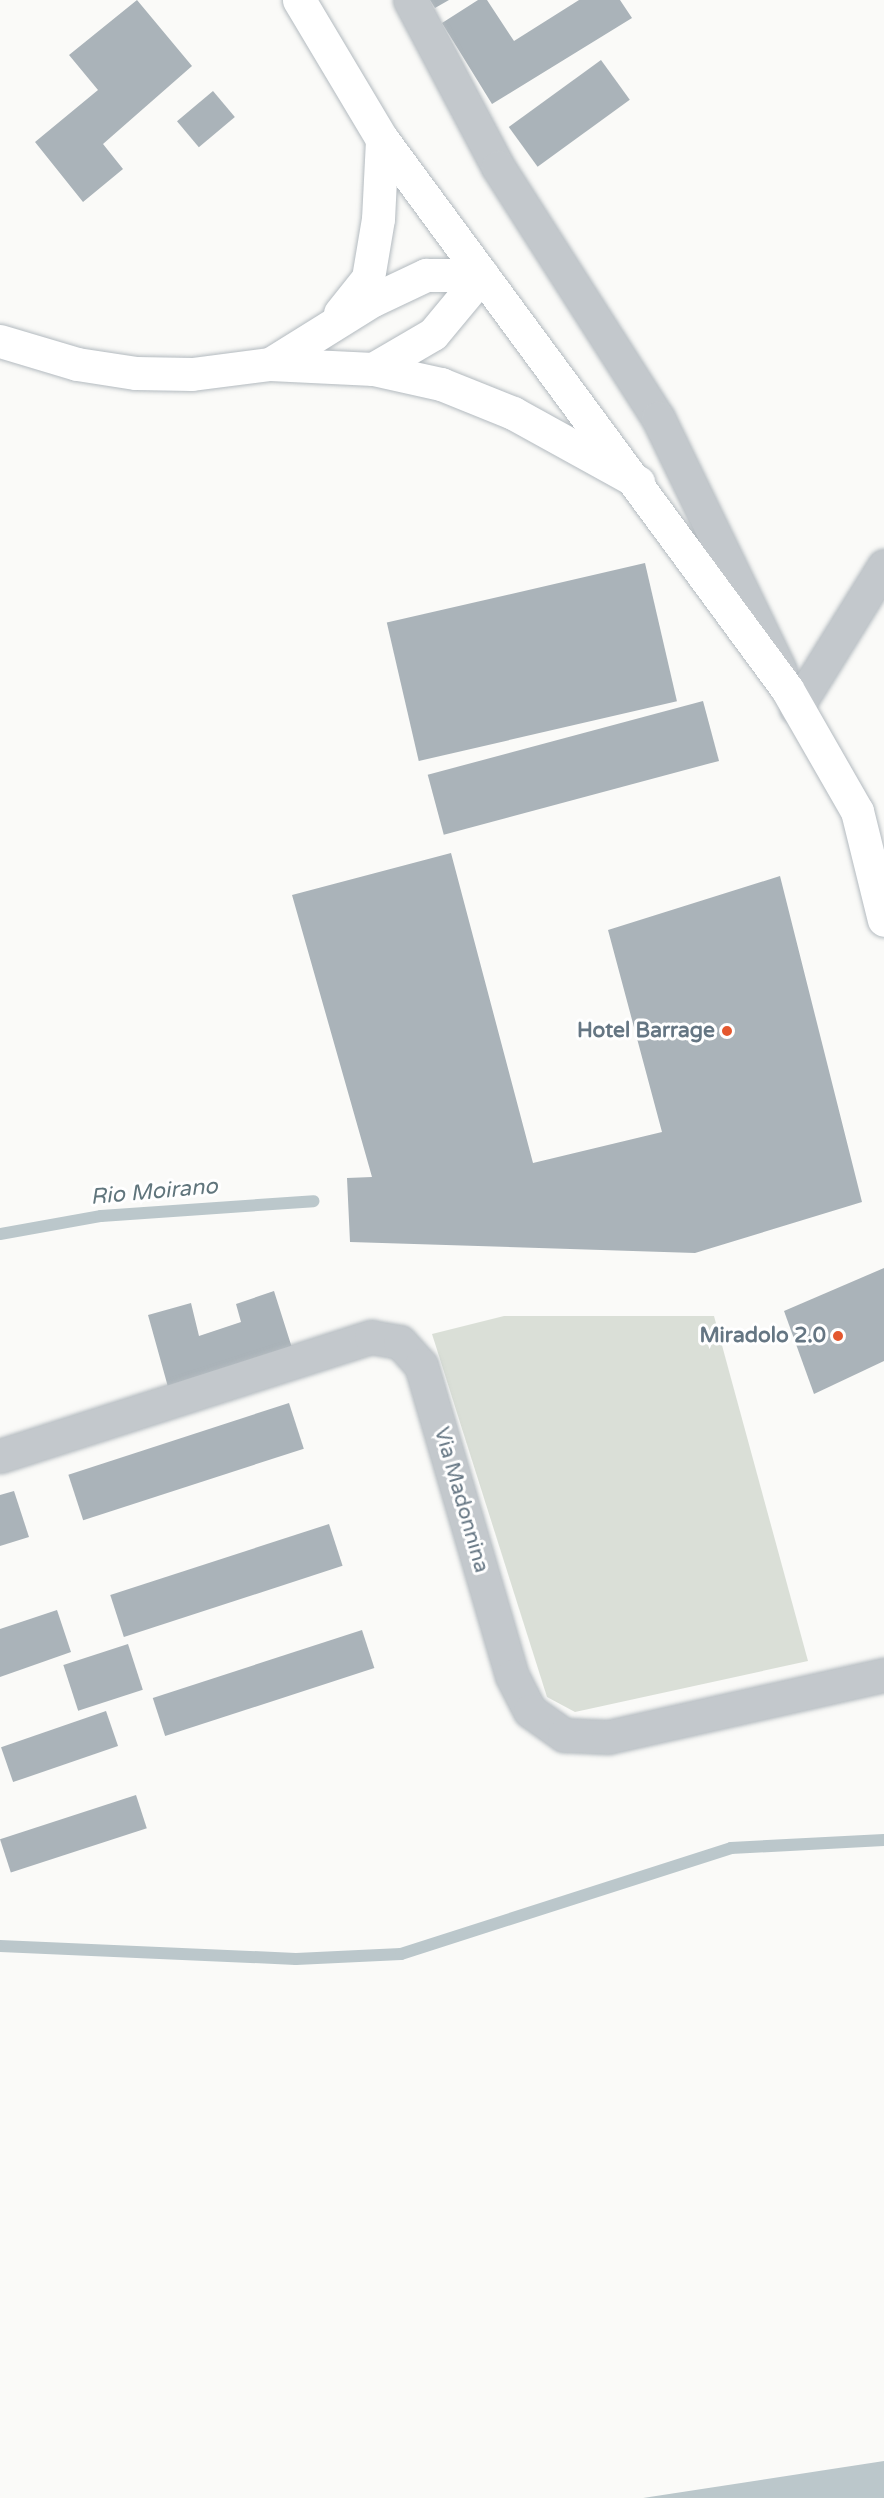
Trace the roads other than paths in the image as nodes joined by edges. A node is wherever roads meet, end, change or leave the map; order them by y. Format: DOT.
graph roads {
  1 [pos="299,0"];
  2 [pos="410,0"];
  3 [pos="382,139"];
  4 [pos="482,275"];
  5 [pos="328,329"];
  6 [pos="0,340"];
  7 [pos="270,364"];
  8 [pos="373,369"];
  9 [pos="638,482"];
  10 [pos="884,566"];
  11 [pos="792,698"];
  12 [pos="884,920"];
  13 [pos="0,1456"];
  14 [pos="884,1675"];
  1 -- 3 [label="main road"];
  2 -- 11 [label="street"];
  3 -- 4 [label="main road"];
  3 -- 5 [label="main road"];
  4 -- 5 [label="main road"];
  4 -- 8 [label="main road"];
  4 -- 9 [label="main road"];
  5 -- 7 [label="main road"];
  6 -- 7 [label="main road"];
  7 -- 8 [label="main road"];
  8 -- 9 [label="main road"];
  9 -- 11 [label="main road"];
  10 -- 11 [label="street"];
  11 -- 12 [label="main road"];
  13 -- 14 [label="street, Via Madonnina"];
}
